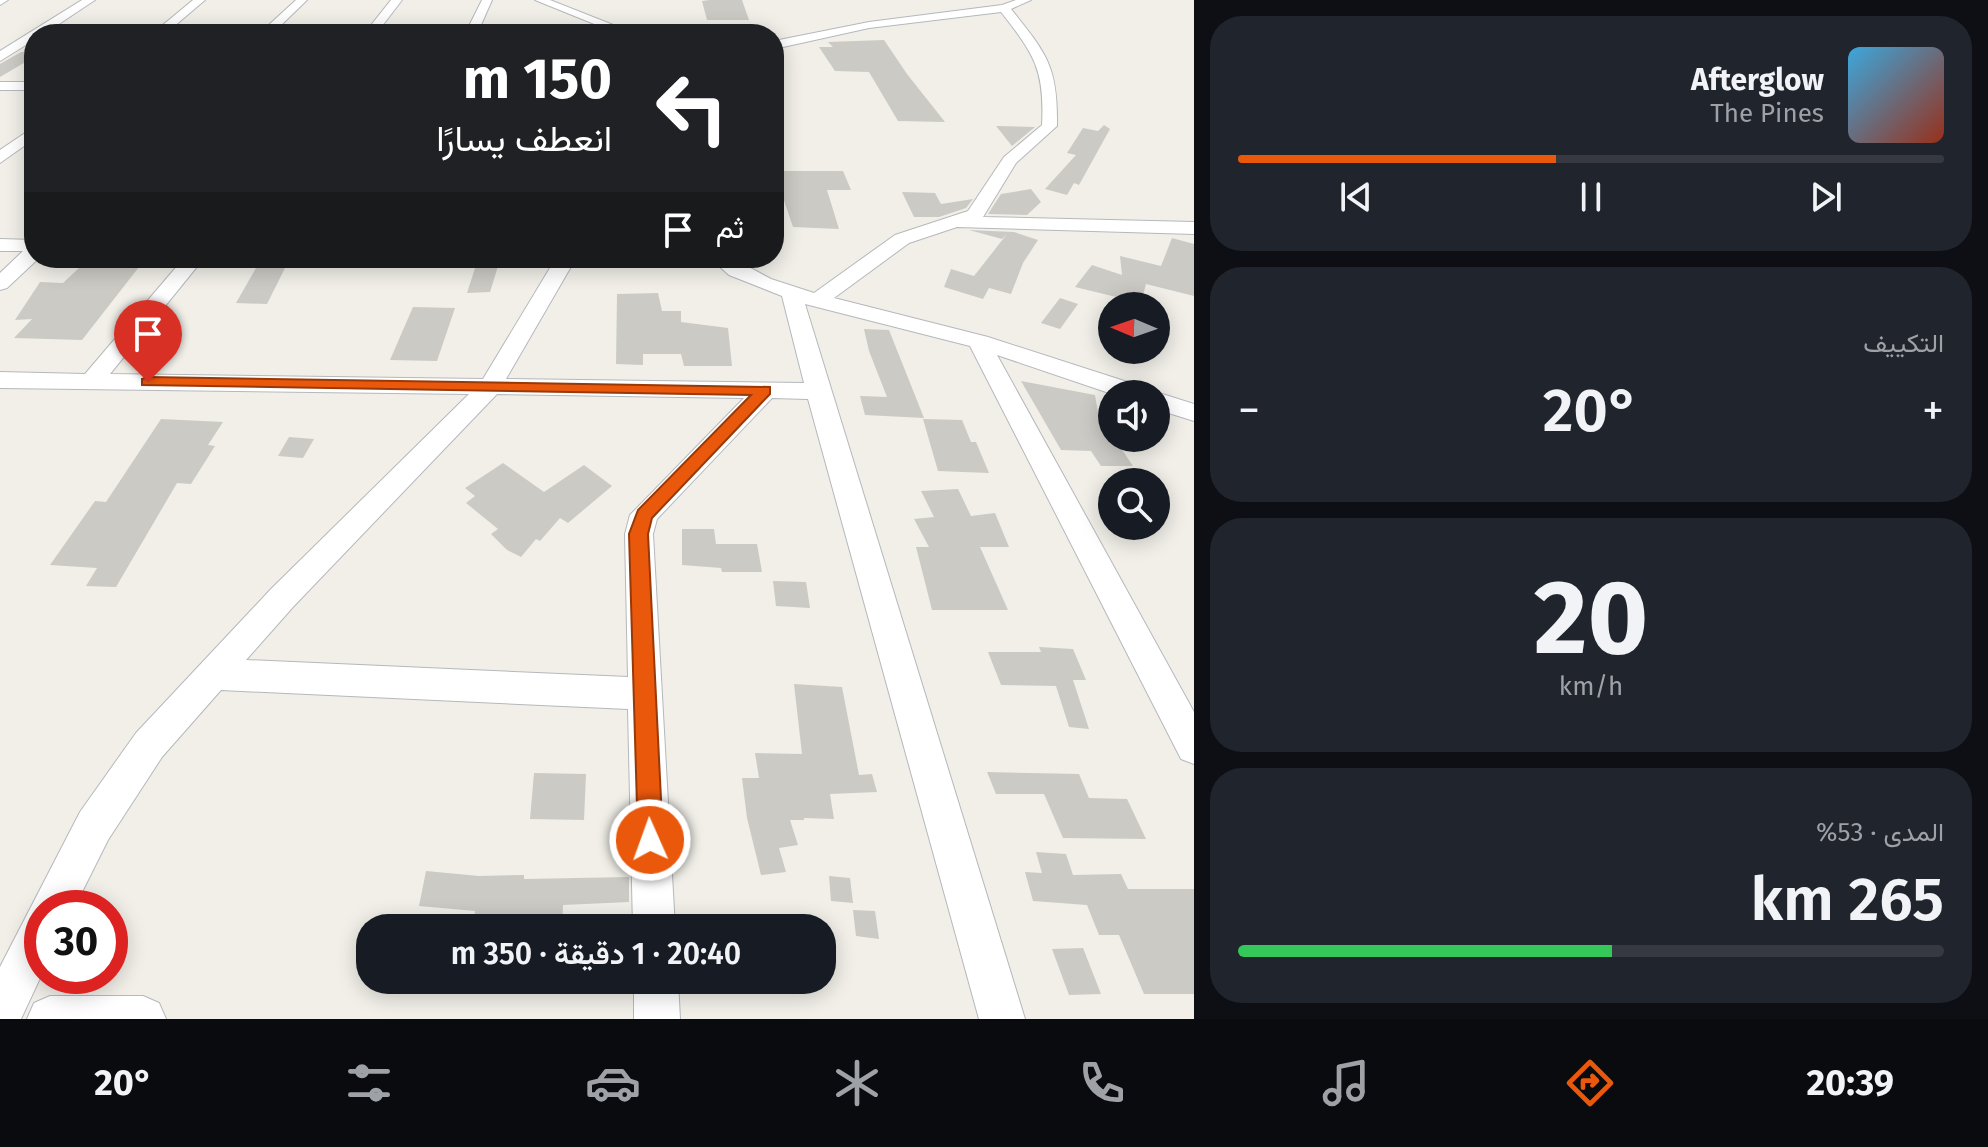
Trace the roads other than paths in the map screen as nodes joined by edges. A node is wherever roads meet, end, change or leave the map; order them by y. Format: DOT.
graph roads {
  1 [pos="90,0"];
  2 [pos="200,0"];
  3 [pos="302,0"];
  4 [pos="397,0"];
  5 [pos="487,0"];
  6 [pos="540,0"];
  7 [pos="1026,0"];
  8 [pos="1004,8"];
  9 [pos="52,24"];
  10 [pos="170,24"];
  11 [pos="276,24"];
  12 [pos="378,24"];
  13 [pos="476,24"];
  14 [pos="604,24"];
  15 [pos="24,42"];
  16 [pos="784,43"];
  17 [pos="18,46"];
  18 [pos="24,46"];
  19 [pos="0,57"];
  20 [pos="0,86"];
  21 [pos="24,86"];
  22 [pos="24,138"];
  23 [pos="24,149"];
  24 [pos="4,151"];
  25 [pos="959,222"];
  26 [pos="1194,228"];
  27 [pos="0,245"];
  28 [pos="24,246"];
  29 [pos="24,261"];
  30 [pos="186,268"];
  31 [pos="560,268"];
  32 [pos="733,268"];
  33 [pos="0,284"];
  34 [pos="792,293"];
  35 [pos="818,300"];
  36 [pos="979,342"];
  37 [pos="0,380"];
  38 [pos="92,381"];
  39 [pos="1098,381"];
  40 [pos="490,387"];
  41 [pos="765,391"];
  42 [pos="818,391"];
  43 [pos="1170,406"];
  44 [pos="1191,415"];
  45 [pos="211,674"];
  46 [pos="645,694"];
  47 [pos="1194,747"];
  48 [pos="61,890"];
  49 [pos="653,914"];
  50 [pos="24,965"];
  51 [pos="656,994"];
  52 [pos="0,1015"];
  53 [pos="50,1019"];
  54 [pos="143,1019"];
  55 [pos="657,1019"];
  56 [pos="1002,1019"];
  1 -- 9 [label="street"];
  2 -- 10 [label="street"];
  3 -- 11 [label="street"];
  4 -- 12 [label="street"];
  5 -- 13 [label="street"];
  6 -- 14 [label="street"];
  7 -- 8 [label="street"];
  8 -- 16 [label="street"];
  8 -- 25 [label="street"];
  15 -- 17 [label="street"];
  17 -- 18 [label="street"];
  17 -- 19 [label="street"];
  20 -- 21 [label="street"];
  22 -- 24 [label="street"];
  23 -- 24 [label="street"];
  25 -- 26 [label="street"];
  25 -- 35 [label="street"];
  27 -- 28 [label="street"];
  29 -- 33 [label="street"];
  30 -- 38 [label="street"];
  31 -- 40 [label="street"];
  32 -- 34 [label="street"];
  34 -- 35 [label="street"];
  34 -- 42 [label="street"];
  35 -- 36 [label="street"];
  36 -- 39 [label="street"];
  36 -- 47 [label="street"];
  37 -- 38 [label="street"];
  38 -- 40 [label="street"];
  40 -- 41 [label="street"];
  40 -- 45 [label="street"];
  41 -- 42 [label="street"];
  41 -- 46 [label="street"];
  42 -- 56 [label="street"];
  43 -- 44 [label="street"];
  45 -- 46 [label="street"];
  45 -- 48 [label="street"];
  46 -- 49 [label="street"];
  50 -- 52 [label="street"];
  51 -- 55 [label="street"];
  53 -- 54 [label="street"];
}
